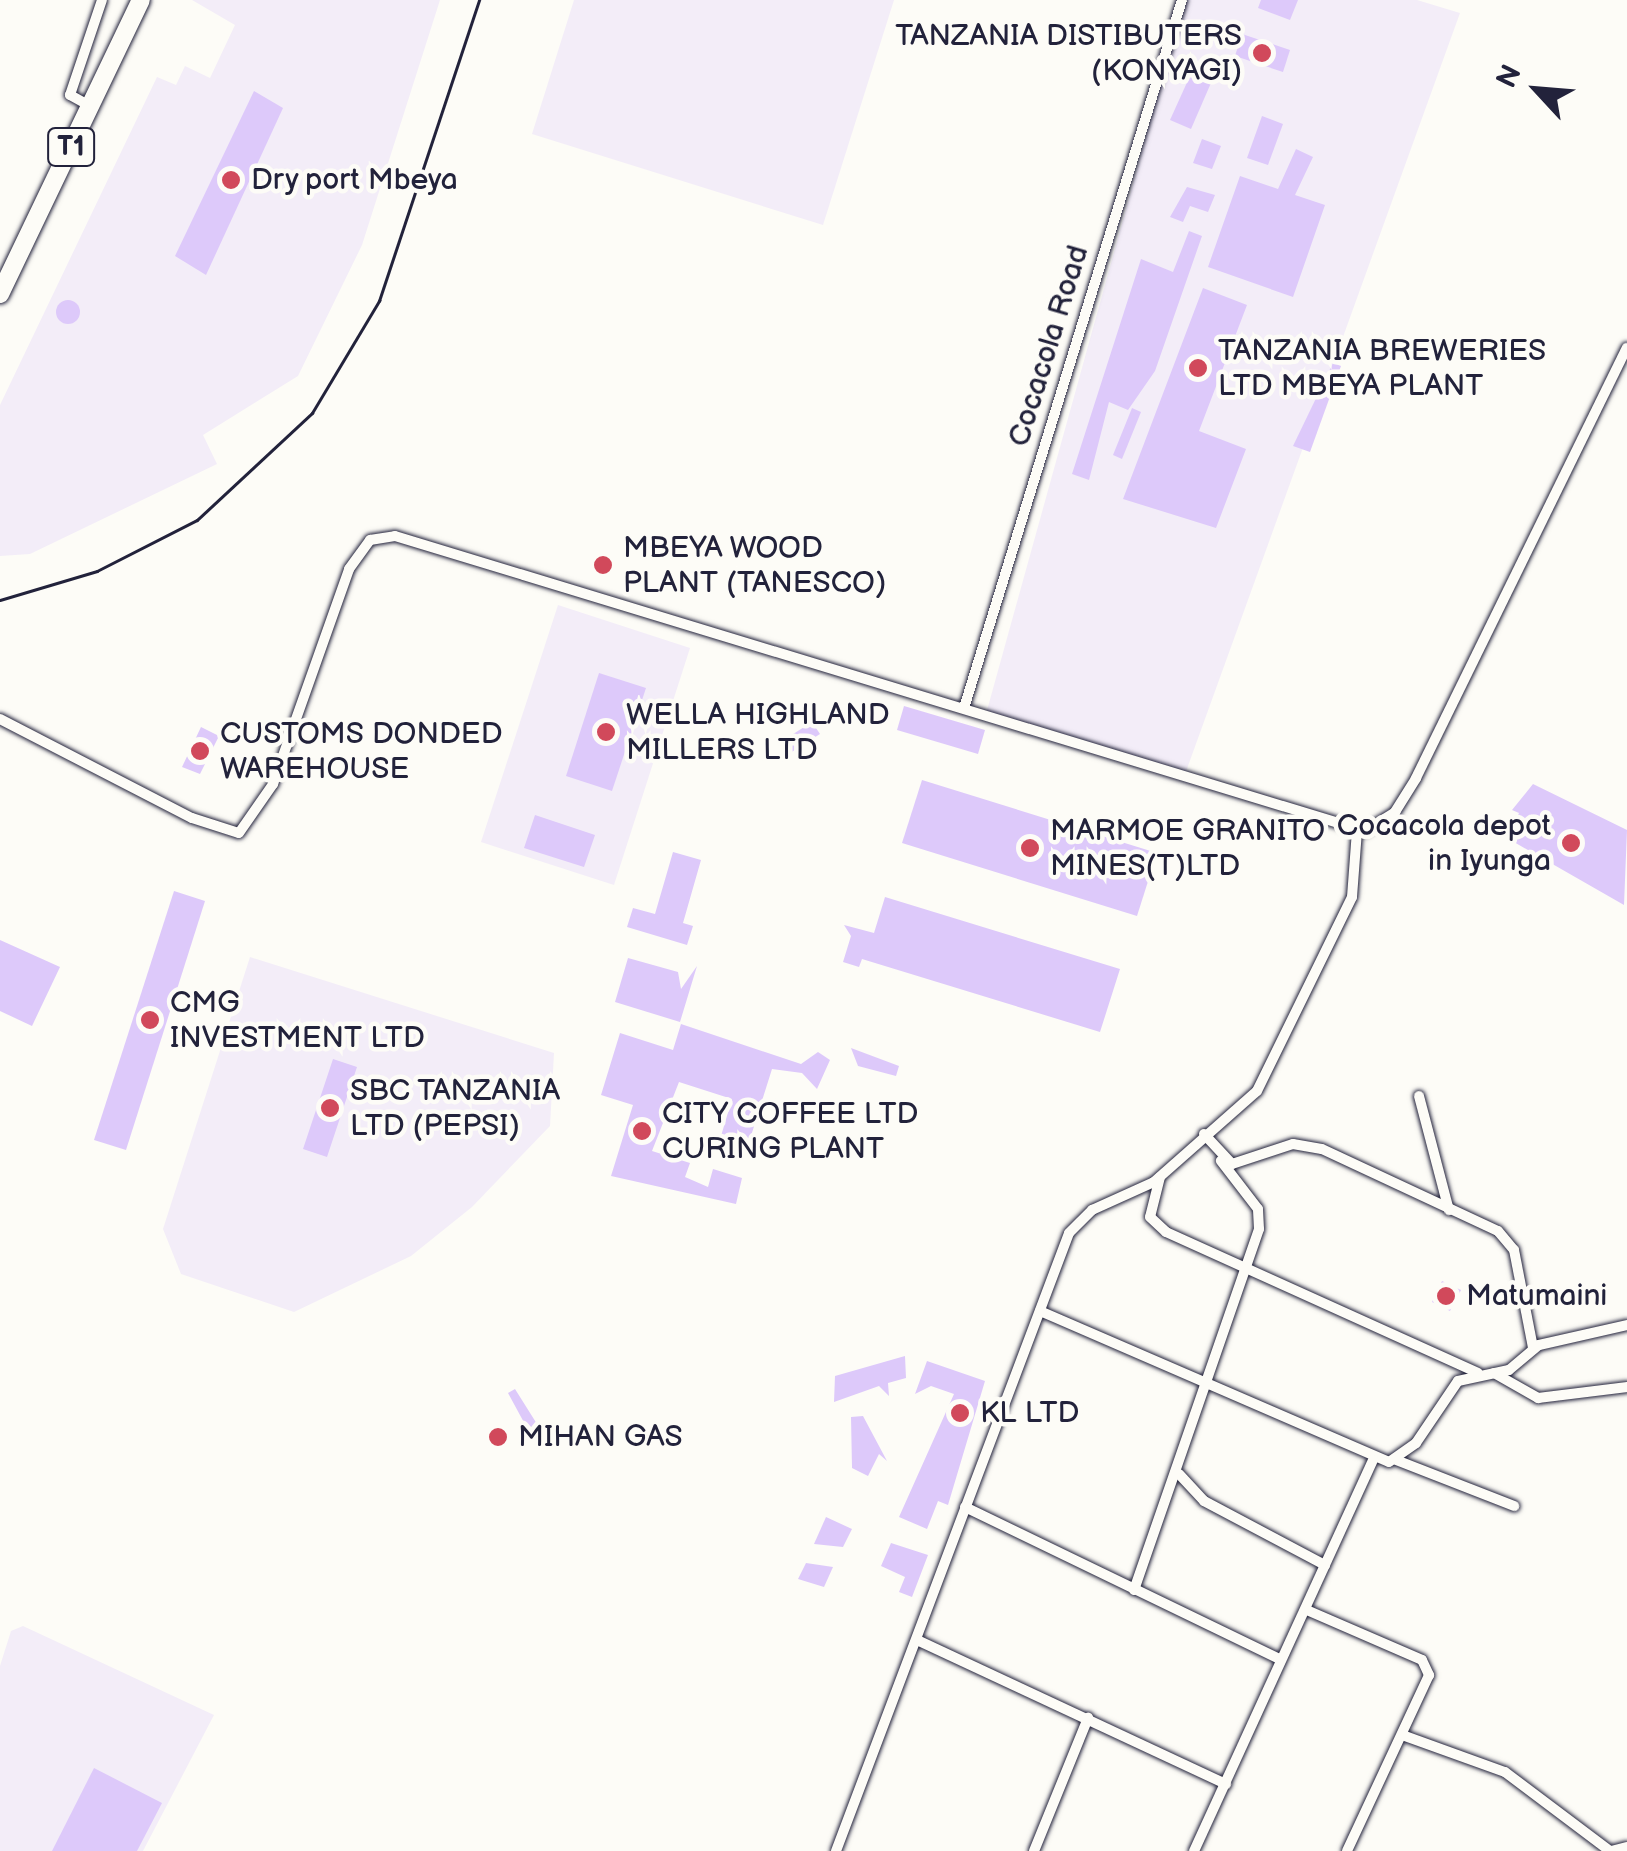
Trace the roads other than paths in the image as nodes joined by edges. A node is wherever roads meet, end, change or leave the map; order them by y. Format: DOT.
graph roads {
  1 [pos="102,0"];
  2 [pos="141,0"];
  3 [pos="1182,0"];
  4 [pos="90,106"];
  5 [pos="3,281"];
  6 [pos="1627,348"];
  7 [pos="964,708"];
  8 [pos="0,720"];
  9 [pos="1357,831"];
  10 [pos="1419,1096"];
  11 [pos="1204,1134"];
  12 [pos="1221,1161"];
  13 [pos="1161,1174"];
  14 [pos="1448,1210"];
  15 [pos="1246,1268"];
  16 [pos="1040,1311"];
  17 [pos="1627,1325"];
  18 [pos="1533,1348"];
  19 [pos="1494,1372"];
  20 [pos="1479,1373"];
  21 [pos="1204,1376"];
  22 [pos="1627,1387"];
  23 [pos="1373,1460"];
  24 [pos="1396,1460"];
  25 [pos="1179,1474"];
  26 [pos="965,1506"];
  27 [pos="1514,1506"];
  28 [pos="1325,1565"];
  29 [pos="1134,1590"];
  30 [pos="1309,1611"];
  31 [pos="917,1640"];
  32 [pos="1280,1660"];
  33 [pos="1088,1718"];
  34 [pos="1402,1735"];
  35 [pos="1226,1784"];
  36 [pos="1627,1847"];
  37 [pos="1348,1849"];
  38 [pos="1608,1850"];
  39 [pos="836,1851"];
  40 [pos="1034,1851"];
  41 [pos="1194,1851"];
  42 [pos="1364,1851"];
  43 [pos="1590,1851"];
  1 -- 4 [label="street"];
  2 -- 4 [label="highway, T1"];
  3 -- 7 [label="street, Cocacola Road"];
  4 -- 5 [label="highway, T1"];
  6 -- 9 [label="street"];
  7 -- 8 [label="street"];
  7 -- 9 [label="street"];
  9 -- 11 [label="street"];
  10 -- 14 [label="street"];
  11 -- 12 [label="street"];
  11 -- 13 [label="street"];
  12 -- 14 [label="street"];
  12 -- 15 [label="street"];
  13 -- 15 [label="street"];
  13 -- 16 [label="street"];
  14 -- 18 [label="street"];
  15 -- 20 [label="street"];
  15 -- 21 [label="street"];
  16 -- 21 [label="street"];
  16 -- 26 [label="street"];
  17 -- 18 [label="street"];
  18 -- 19 [label="street"];
  19 -- 20 [label="street"];
  19 -- 22 [label="street"];
  20 -- 24 [label="street"];
  21 -- 23 [label="street"];
  21 -- 25 [label="street"];
  23 -- 24 [label="street"];
  23 -- 28 [label="street"];
  24 -- 27 [label="street"];
  25 -- 28 [label="street"];
  25 -- 29 [label="street"];
  26 -- 29 [label="street"];
  26 -- 31 [label="street"];
  28 -- 30 [label="street"];
  29 -- 32 [label="street"];
  30 -- 32 [label="street"];
  30 -- 34 [label="street"];
  31 -- 33 [label="street"];
  31 -- 39 [label="street"];
  32 -- 35 [label="street"];
  33 -- 35 [label="street"];
  33 -- 40 [label="street"];
  34 -- 37 [label="street"];
  34 -- 38 [label="street"];
  35 -- 41 [label="street"];
  36 -- 38 [label="street"];
  37 -- 42 [label="street"];
  38 -- 43 [label="street"];
}
